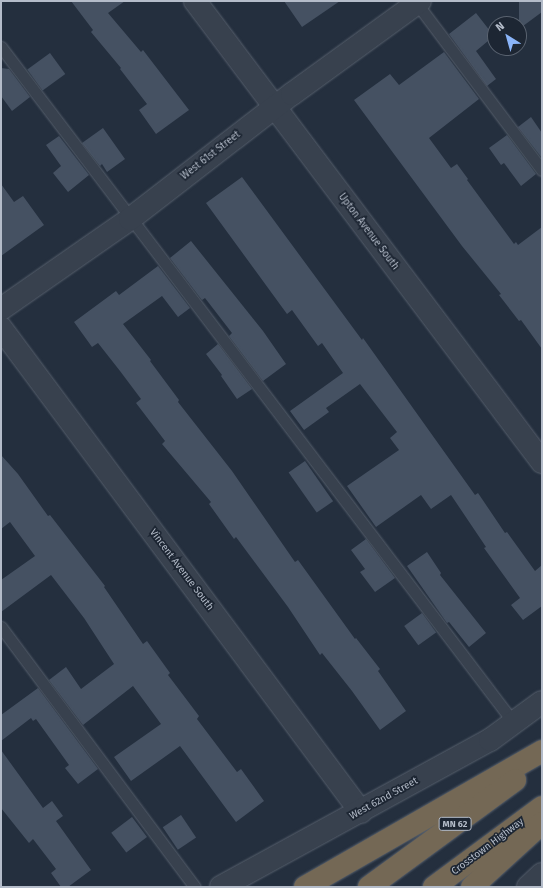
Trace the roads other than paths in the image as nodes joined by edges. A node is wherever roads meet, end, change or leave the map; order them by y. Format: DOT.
graph roads {
  1 [pos="195,1"];
  2 [pos="417,2"];
  3 [pos="1,47"];
  4 [pos="275,108"];
  5 [pos="542,170"];
  6 [pos="130,219"];
  7 [pos="1,309"];
  8 [pos="1,328"];
  9 [pos="542,462"];
  10 [pos="1,628"];
  11 [pos="542,702"];
  12 [pos="514,723"];
  13 [pos="542,751"];
  14 [pos="542,761"];
  15 [pos="542,807"];
  16 [pos="361,812"];
  17 [pos="542,822"];
  18 [pos="542,874"];
  19 [pos="195,887"];
  20 [pos="221,887"];
  21 [pos="305,887"];
  22 [pos="369,887"];
  23 [pos="434,887"];
  24 [pos="472,887"];
  25 [pos="528,887"];
  1 -- 4 [label="street, Upton Avenue South"];
  2 -- 4 [label="street, West 61st Street"];
  2 -- 5 [label="lane"];
  3 -- 6 [label="lane"];
  4 -- 6 [label="street, West 61st Street"];
  4 -- 9 [label="street, Upton Avenue South"];
  6 -- 7 [label="street, West 61st Street"];
  6 -- 12 [label="lane"];
  8 -- 16 [label="street, Vincent Avenue South"];
  10 -- 19 [label="lane"];
  11 -- 12 [label="street, West 62nd Street"];
  12 -- 16 [label="street, West 62nd Street"];
  13 -- 21 [label="highway"];
  14 -- 22 [label="highway, MN 62"];
  15 -- 23 [label="highway, Crosstown Highway"];
  16 -- 20 [label="street, West 62nd Street"];
  17 -- 24 [label="highway"];
  18 -- 25 [label="street"];
}
